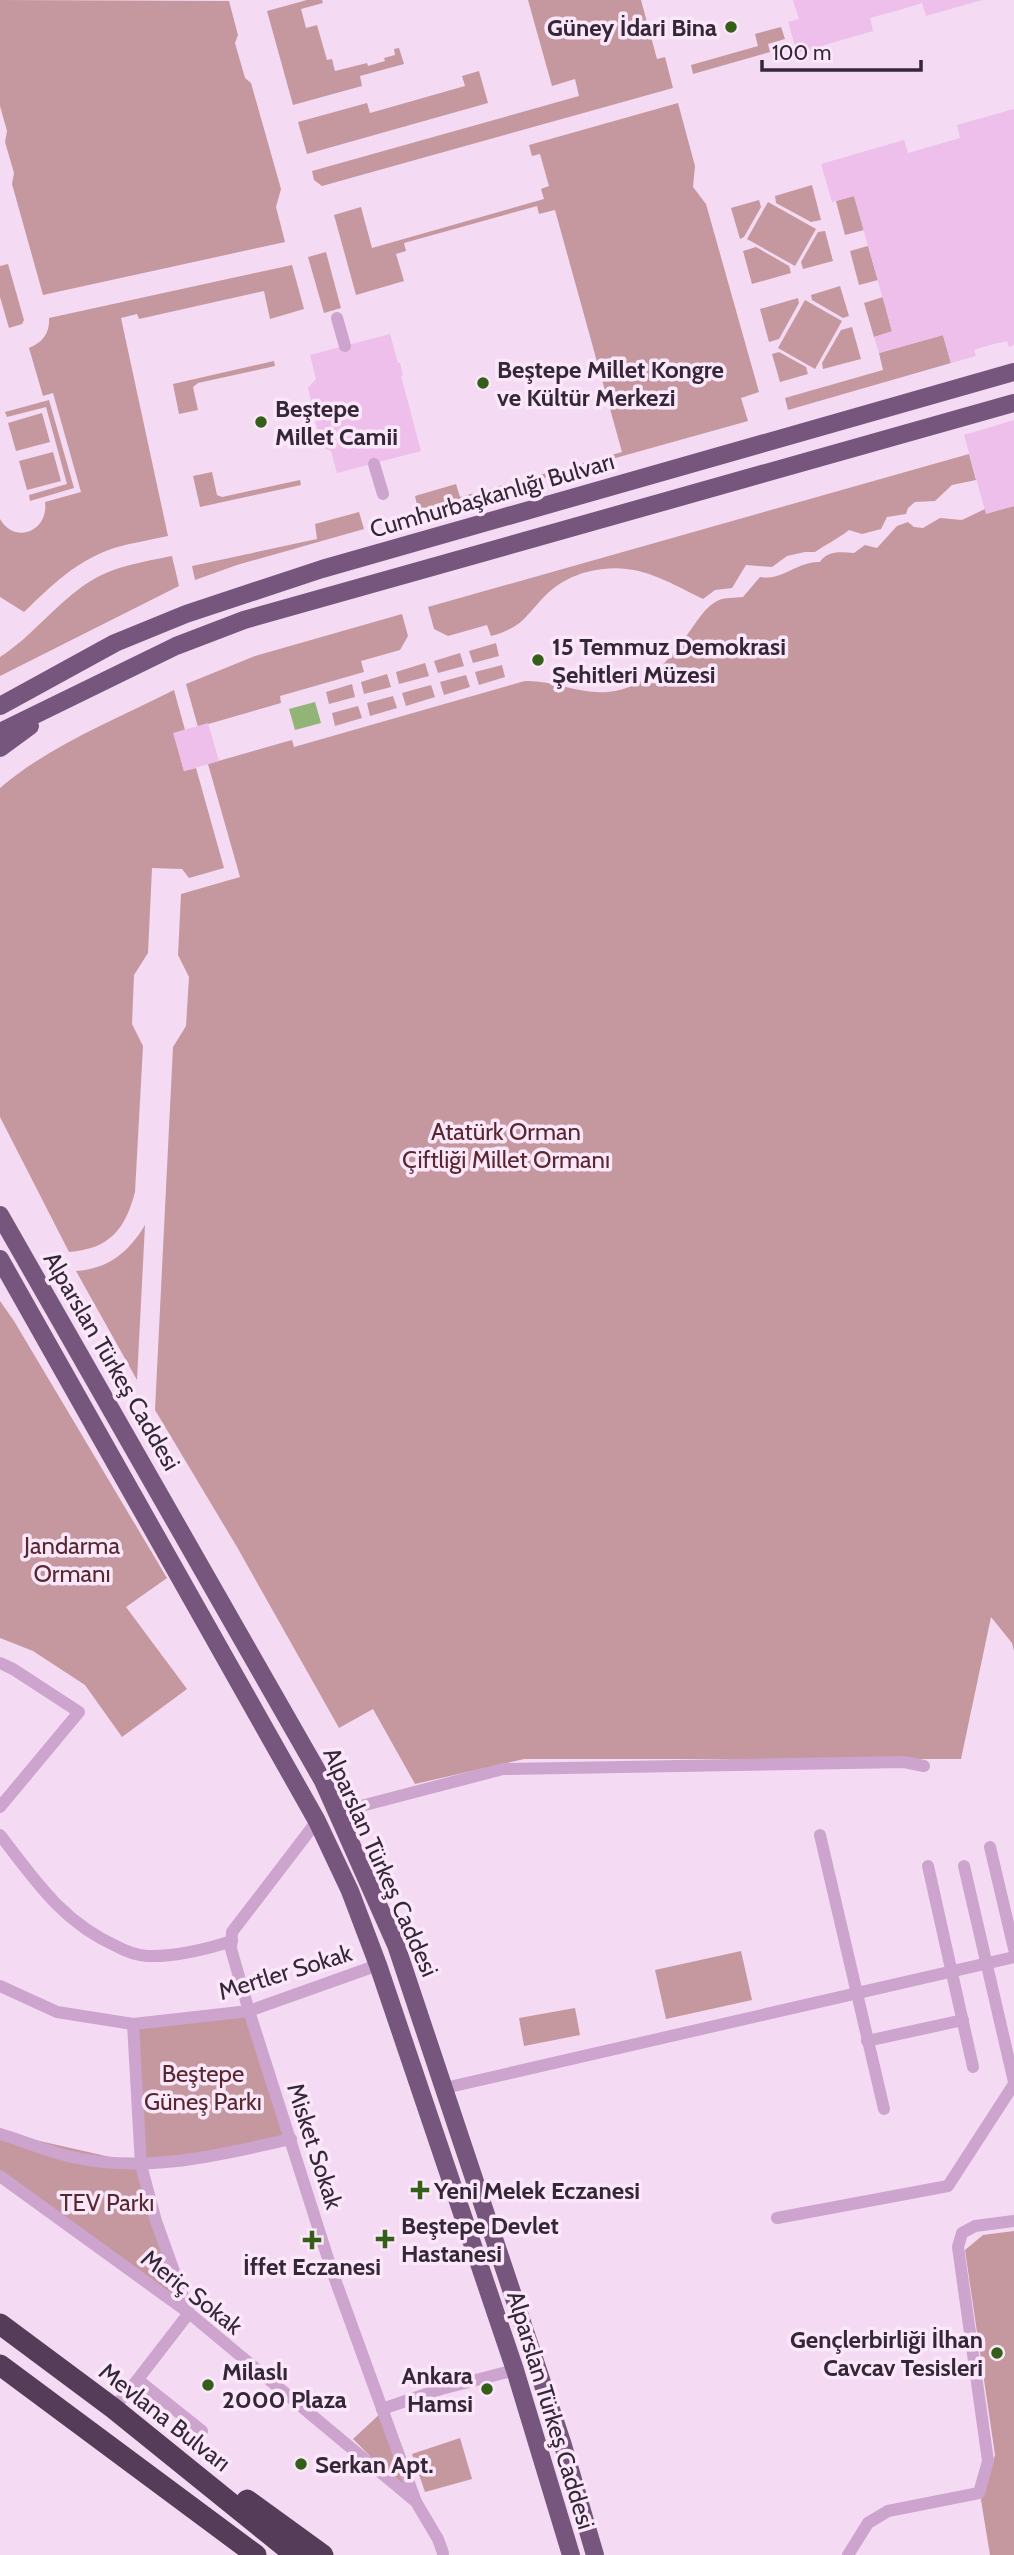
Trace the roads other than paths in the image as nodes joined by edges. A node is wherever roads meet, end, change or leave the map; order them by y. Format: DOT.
graph roads {
  1 [pos="337,318"];
  2 [pos="345,346"];
  3 [pos="1014,372"];
  4 [pos="1014,403"];
  5 [pos="374,464"];
  6 [pos="383,494"];
  7 [pos="115,643"];
  8 [pos="79,692"];
  9 [pos="0,694"];
  10 [pos="0,706"];
  11 [pos="0,732"];
  12 [pos="0,748"];
  13 [pos="0,1213"];
  14 [pos="0,1259"];
  15 [pos="0,1281"];
  16 [pos="47,1343"];
  17 [pos="0,1663"];
  18 [pos="924,1766"];
  19 [pos="0,1807"];
  20 [pos="338,1812"];
  21 [pos="317,1821"];
  22 [pos="0,1835"];
  23 [pos="820,1835"];
  24 [pos="990,1847"];
  25 [pos="928,1866"];
  26 [pos="964,1866"];
  27 [pos="232,1941"];
  28 [pos="1014,1949"];
  29 [pos="1014,1957"];
  30 [pos="987,1964"];
  31 [pos="379,1965"];
  32 [pos="951,1972"];
  33 [pos="0,1986"];
  34 [pos="857,1995"];
  35 [pos="249,2011"];
  36 [pos="962,2020"];
  37 [pos="133,2024"];
  38 [pos="867,2041"];
  39 [pos="973,2067"];
  40 [pos="1014,2083"];
  41 [pos="445,2088"];
  42 [pos="884,2109"];
  43 [pos="0,2134"];
  44 [pos="291,2139"];
  45 [pos="141,2165"];
  46 [pos="0,2176"];
  47 [pos="777,2218"];
  48 [pos="1014,2221"];
  49 [pos="189,2313"];
  50 [pos="0,2324"];
  51 [pos="0,2365"];
  52 [pos="515,2370"];
  53 [pos="138,2380"];
  54 [pos="113,2408"];
  55 [pos="382,2409"];
  56 [pos="202,2431"];
  57 [pos="173,2456"];
  58 [pos="182,2500"];
  59 [pos="416,2502"];
  60 [pos="443,2553"];
  61 [pos="232,2555"];
  62 [pos="256,2555"];
  63 [pos="295,2555"];
  64 [pos="323,2555"];
  65 [pos="571,2555"];
  66 [pos="595,2555"];
  67 [pos="848,2555"];
  1 -- 2 [label="street"];
  3 -- 7 [label="main road, Cumhurbaşkanlığı Bulvarı"];
  4 -- 8 [label="main road"];
  5 -- 6 [label="street"];
  7 -- 9 [label="main road"];
  7 -- 10 [label="main road, Cumhurbaşkanlığı Bulvarı"];
  8 -- 11 [label="main road"];
  8 -- 12 [label="main road"];
  13 -- 20 [label="main road, Alparslan Türkeş Caddesi"];
  14 -- 16 [label="main road, Alparslan Türkeş Caddesi"];
  15 -- 16 [label="main road"];
  16 -- 21 [label="main road, Alparslan Türkeş Caddesi"];
  17 -- 19 [label="street"];
  18 -- 20 [label="street"];
  20 -- 41 [label="main road, Alparslan Türkeş Caddesi"];
  21 -- 27 [label="street"];
  21 -- 31 [label="main road, Alparslan Türkeş Caddesi"];
  22 -- 27 [label="street"];
  23 -- 34 [label="street"];
  24 -- 28 [label="street"];
  25 -- 32 [label="street"];
  26 -- 30 [label="street"];
  27 -- 35 [label="street, Misket Sokak"];
  29 -- 30 [label="street"];
  30 -- 32 [label="street"];
  30 -- 40 [label="street"];
  31 -- 35 [label="street, Mertler Sokak"];
  31 -- 52 [label="main road, Alparslan Türkeş Caddesi"];
  32 -- 34 [label="street"];
  32 -- 36 [label="street"];
  33 -- 37 [label="street, Mertler Sokak"];
  34 -- 38 [label="street"];
  34 -- 41 [label="street"];
  35 -- 37 [label="street, Mertler Sokak"];
  35 -- 44 [label="street, Misket Sokak"];
  36 -- 38 [label="street"];
  36 -- 39 [label="street"];
  37 -- 45 [label="street"];
  38 -- 42 [label="street"];
  40 -- 47 [label="street"];
  41 -- 66 [label="main road, Alparslan Türkeş Caddesi"];
  43 -- 45 [label="street"];
  44 -- 45 [label="street"];
  44 -- 55 [label="street, Misket Sokak"];
  45 -- 49 [label="street"];
  46 -- 49 [label="street, Meriç Sokak"];
  48 -- 67 [label="street"];
  49 -- 53 [label="street"];
  49 -- 59 [label="street, Meriç Sokak"];
  50 -- 54 [label="highway, Mevlana Bulvarı"];
  51 -- 58 [label="highway"];
  52 -- 55 [label="street"];
  52 -- 65 [label="main road, Alparslan Türkeş Caddesi"];
  53 -- 54 [label="street"];
  53 -- 56 [label="street"];
  54 -- 57 [label="highway, Mevlana Bulvarı"];
  55 -- 59 [label="street, Misket Sokak"];
  57 -- 63 [label="highway, Mevlana Bulvarı"];
  57 -- 64 [label="highway"];
  58 -- 61 [label="highway"];
  58 -- 62 [label="highway"];
  59 -- 60 [label="street"];
}
